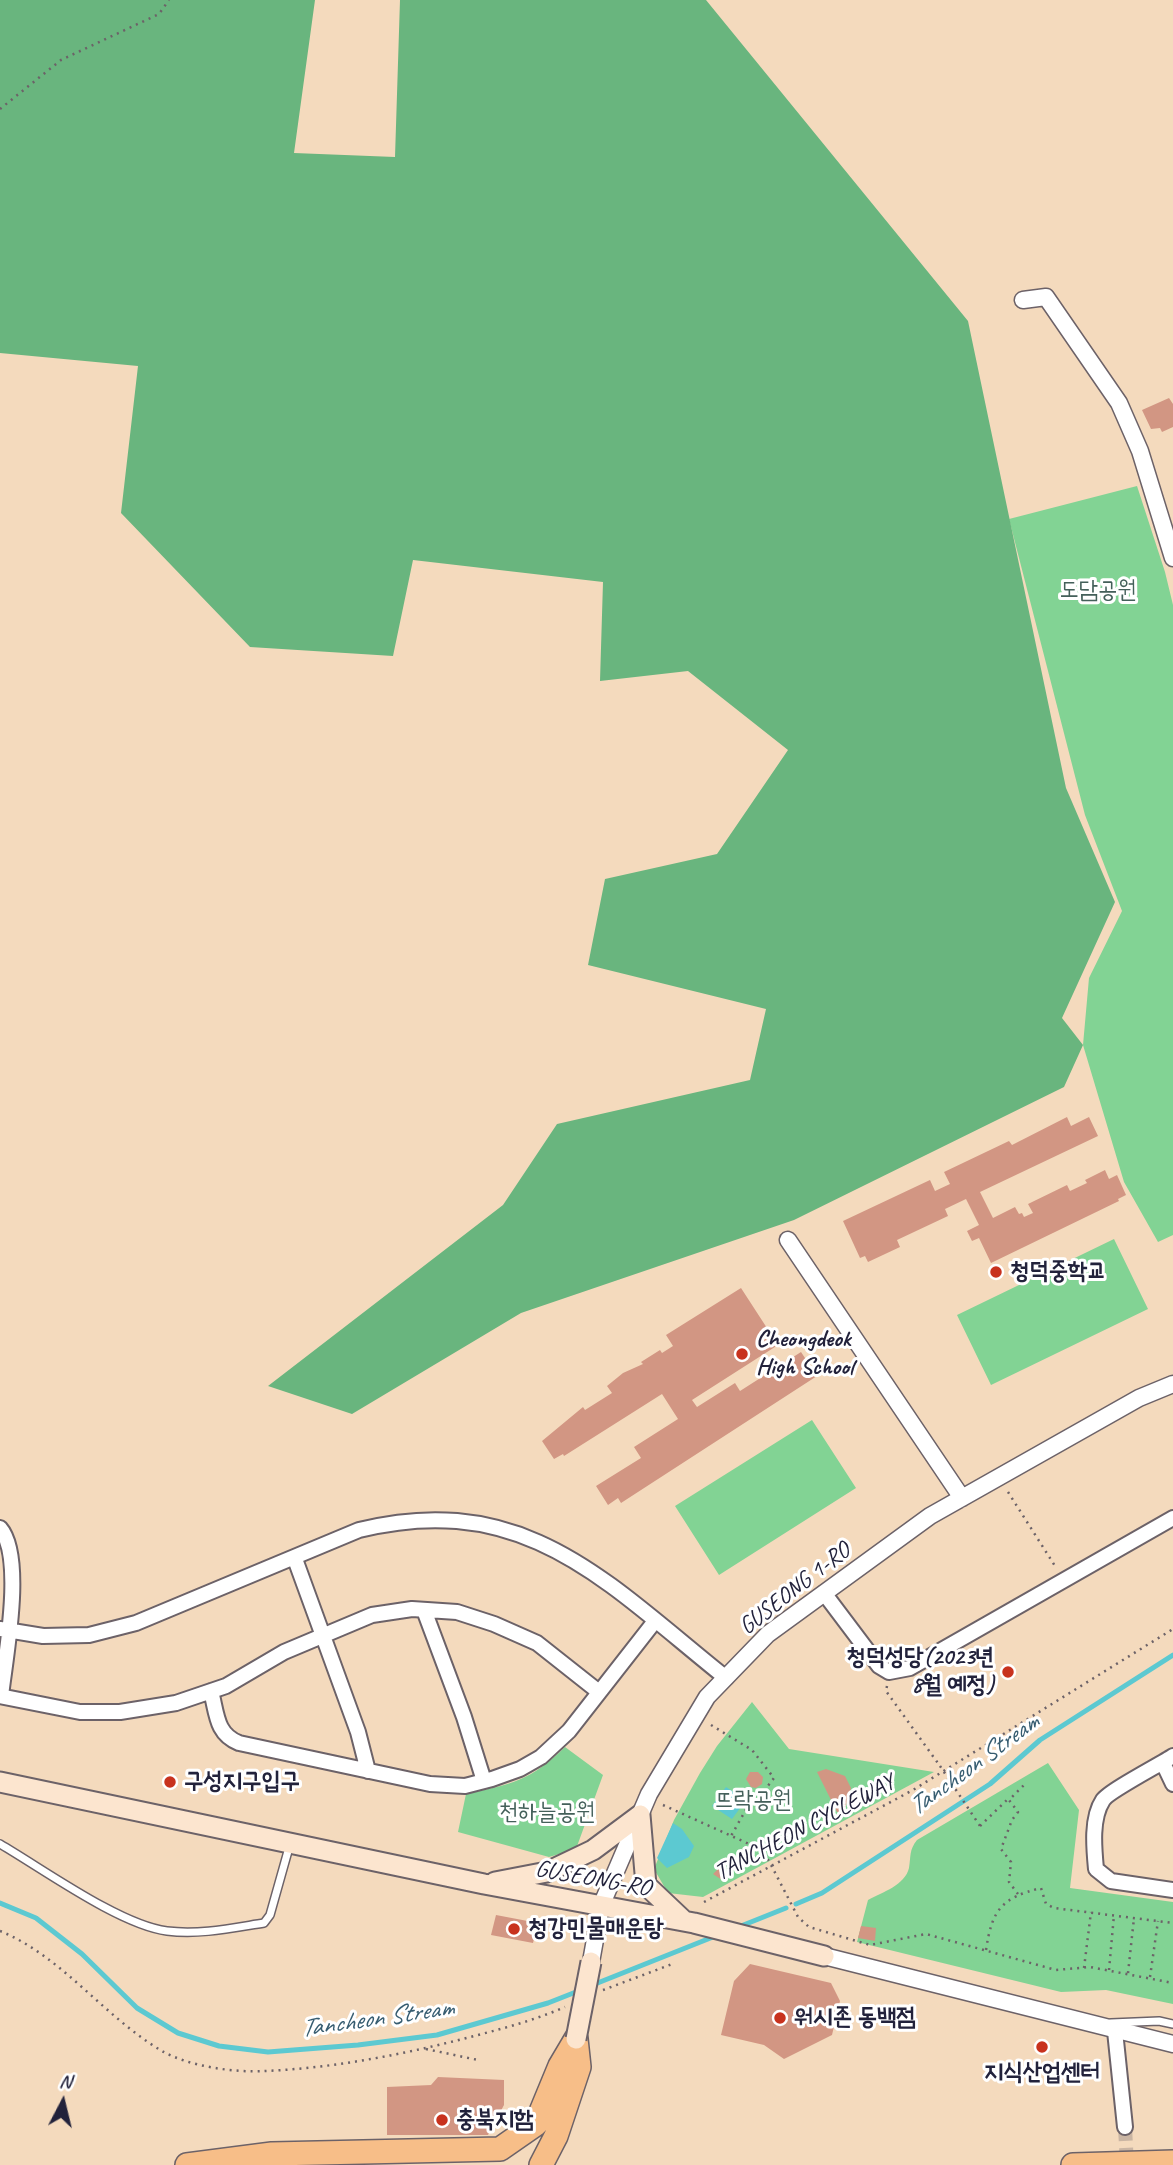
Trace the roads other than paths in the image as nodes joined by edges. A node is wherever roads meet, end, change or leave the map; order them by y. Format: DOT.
graph roads {
  1 [pos="1023,300"];
  2 [pos="1173,558"];
  3 [pos="788,1240"];
  4 [pos="1173,1384"];
  5 [pos="962,1499"];
  6 [pos="1173,1518"];
  7 [pos="0,1528"];
  8 [pos="295,1559"];
  9 [pos="824,1593"];
  10 [pos="424,1610"];
  11 [pos="655,1621"];
  12 [pos="4,1630"];
  13 [pos="322,1635"];
  14 [pos="726,1678"];
  15 [pos="211,1691"];
  16 [pos="599,1692"];
  17 [pos="0,1696"];
  18 [pos="1168,1760"];
  19 [pos="368,1771"];
  20 [pos="484,1781"];
  21 [pos="0,1782"];
  22 [pos="1173,1784"];
  23 [pos="644,1806"];
  24 [pos="290,1843"];
  25 [pos="0,1844"];
  26 [pos="484,1884"];
  27 [pos="1173,1890"];
  28 [pos="601,1906"];
  29 [pos="688,1922"];
  30 [pos="824,1956"];
  31 [pos="591,1962"];
  32 [pos="1085,2024"];
  33 [pos="1173,2024"];
  34 [pos="1115,2031"];
  35 [pos="576,2039"];
  36 [pos="1173,2045"];
  37 [pos="1125,2127"];
  38 [pos="1173,2162"];
  39 [pos="187,2165"];
  40 [pos="541,2165"];
  41 [pos="1073,2165"];
  1 -- 2 [label="street"];
  3 -- 5 [label="street"];
  4 -- 5 [label="street, GUSEONG 1-RO"];
  5 -- 9 [label="street, GUSEONG 1-RO"];
  6 -- 9 [label="street"];
  7 -- 12 [label="street"];
  8 -- 11 [label="street"];
  8 -- 12 [label="street"];
  8 -- 13 [label="street"];
  9 -- 14 [label="street, GUSEONG 1-RO"];
  10 -- 13 [label="street"];
  10 -- 16 [label="street"];
  10 -- 20 [label="street"];
  11 -- 14 [label="street"];
  11 -- 16 [label="street"];
  12 -- 17 [label="street"];
  13 -- 15 [label="street"];
  13 -- 19 [label="street"];
  14 -- 23 [label="street, GUSEONG 1-RO"];
  15 -- 17 [label="street"];
  15 -- 19 [label="street"];
  16 -- 20 [label="street"];
  18 -- 22 [label="street"];
  18 -- 27 [label="street"];
  19 -- 20 [label="street"];
  21 -- 24 [label="main road, GUSEONG-RO"];
  23 -- 26 [label="main road"];
  23 -- 28 [label="street, GUSEONG 1-RO"];
  23 -- 29 [label="main road"];
  24 -- 25 [label="lane"];
  24 -- 26 [label="main road, GUSEONG-RO"];
  26 -- 28 [label="main road, GUSEONG-RO"];
  28 -- 29 [label="main road, GUSEONG-RO"];
  28 -- 31 [label="street, GUSEONG 1-RO"];
  29 -- 30 [label="main road, GUSEONG-RO"];
  30 -- 32 [label="street, GUSEONG-RO"];
  31 -- 35 [label="main road, bridge"];
  32 -- 33 [label="lane"];
  32 -- 34 [label="street, GUSEONG-RO"];
  34 -- 36 [label="street, GUSEONG-RO"];
  34 -- 37 [label="street"];
  35 -- 39 [label="highway"];
  35 -- 40 [label="highway"];
  38 -- 41 [label="highway"];
}
